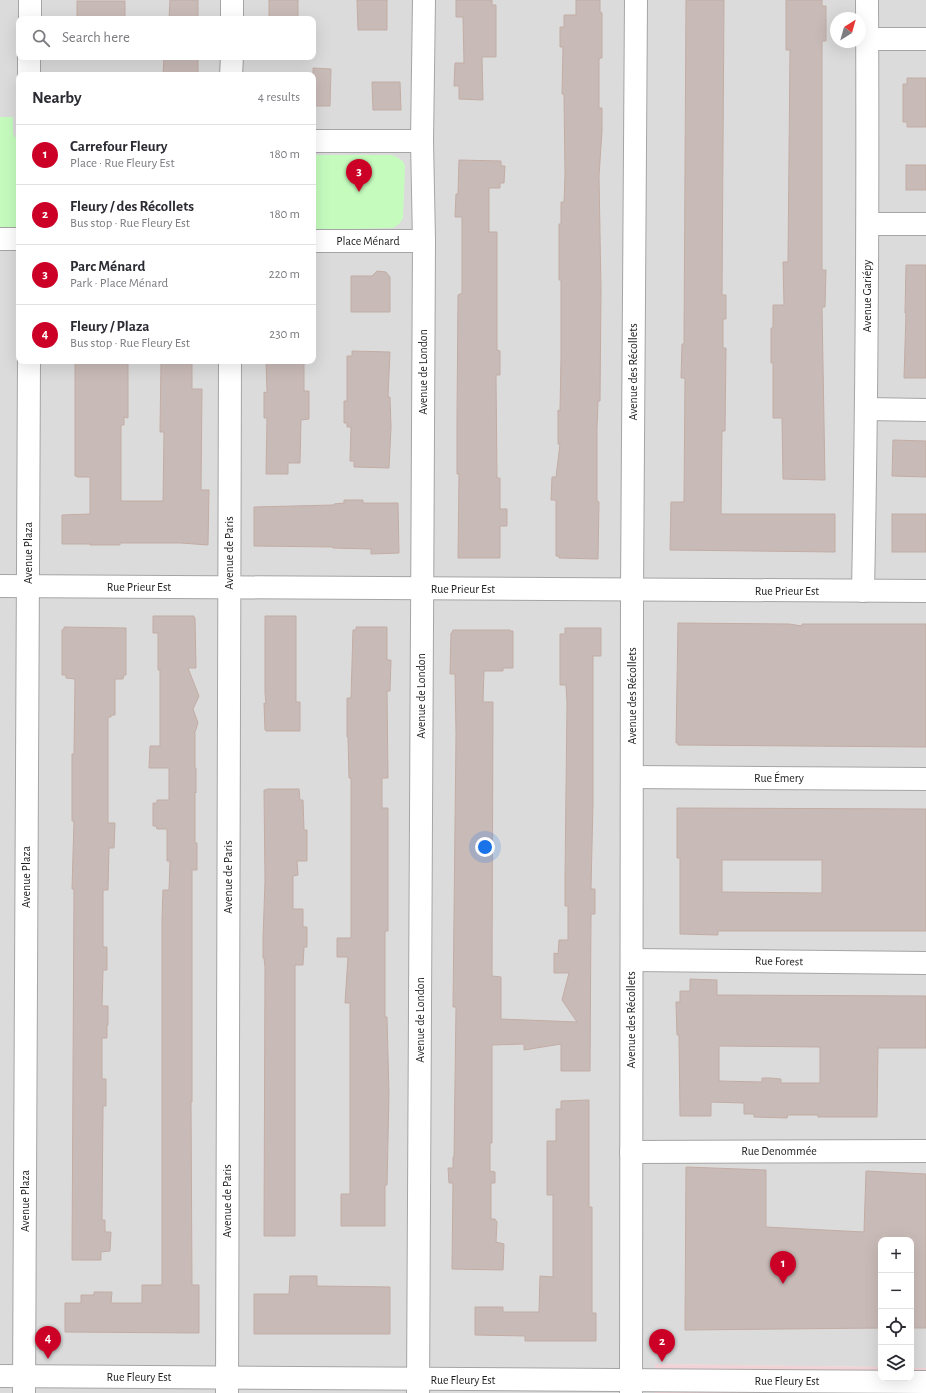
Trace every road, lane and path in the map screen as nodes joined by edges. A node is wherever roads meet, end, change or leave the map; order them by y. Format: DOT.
graph roads {
  1 [pos="30,0"];
  2 [pos="232,0"];
  3 [pos="424,0"];
  4 [pos="636,0"];
  5 [pos="867,0"];
  6 [pos="30,16"];
  7 [pos="232,16"];
  8 [pos="868,39"];
  9 [pos="926,39"];
  10 [pos="29,60"];
  11 [pos="232,60"];
  12 [pos="29,72"];
  13 [pos="232,72"];
  14 [pos="316,141"];
  15 [pos="422,141"];
  16 [pos="868,224"];
  17 [pos="926,224"];
  18 [pos="0,239"];
  19 [pos="16,239"];
  20 [pos="316,241"];
  21 [pos="424,241"];
  22 [pos="29,364"];
  23 [pos="230,364"];
  24 [pos="867,409"];
  25 [pos="926,410"];
  26 [pos="0,586"];
  27 [pos="28,586"];
  28 [pos="229,587"];
  29 [pos="422,588"];
  30 [pos="632,590"];
  31 [pos="863,591"];
  32 [pos="926,591"];
  33 [pos="632,778"];
  34 [pos="926,779"];
  35 [pos="632,960"];
  36 [pos="926,963"];
  37 [pos="926,1151"];
  38 [pos="631,1152"];
  39 [pos="0,1376"];
  40 [pos="926,1382"];
  41 [pos="24,1385"];
  42 [pos="227,1385"];
  43 [pos="418,1386"];
  44 [pos="631,1386"];
  1 -- 6 [label="street"];
  2 -- 7 [label="street"];
  3 -- 15 [label="street, Avenue de London"];
  4 -- 30 [label="street, Avenue des Récollets"];
  5 -- 8 [label="street, Avenue Gariépy"];
  8 -- 9 [label="street"];
  8 -- 16 [label="street, Avenue Gariépy"];
  10 -- 12 [label="street"];
  11 -- 13 [label="street"];
  14 -- 15 [label="street"];
  15 -- 21 [label="street, Avenue de London"];
  16 -- 17 [label="street"];
  16 -- 24 [label="street, Avenue Gariépy"];
  18 -- 19 [label="street"];
  20 -- 21 [label="street, Place Ménard"];
  21 -- 29 [label="street, Avenue de London"];
  22 -- 27 [label="street, Avenue Plaza"];
  23 -- 28 [label="street, Avenue de Paris"];
  24 -- 25 [label="street"];
  24 -- 31 [label="street, Avenue Gariépy"];
  26 -- 27 [label="street, Rue Prieur Est"];
  27 -- 28 [label="street, Rue Prieur Est"];
  27 -- 41 [label="street, Avenue Plaza"];
  28 -- 29 [label="street, Rue Prieur Est"];
  28 -- 42 [label="street, Avenue de Paris"];
  29 -- 30 [label="street, Rue Prieur Est"];
  29 -- 43 [label="street, Avenue de London"];
  30 -- 31 [label="street, Rue Prieur Est"];
  30 -- 33 [label="street, Avenue des Récollets"];
  31 -- 32 [label="street, Rue Prieur Est"];
  33 -- 34 [label="street, Rue Émery"];
  33 -- 35 [label="street, Avenue des Récollets"];
  35 -- 36 [label="street, Rue Forest"];
  35 -- 38 [label="street, Avenue des Récollets"];
  37 -- 38 [label="street, Rue Denommée"];
  38 -- 44 [label="street, Avenue des Récollets"];
  39 -- 41 [label="street, Rue Fleury Est"];
  40 -- 44 [label="street, Rue Fleury Est"];
  41 -- 42 [label="street, Rue Fleury Est"];
  42 -- 43 [label="street, Rue Fleury Est"];
  43 -- 44 [label="street, Rue Fleury Est"];
}
